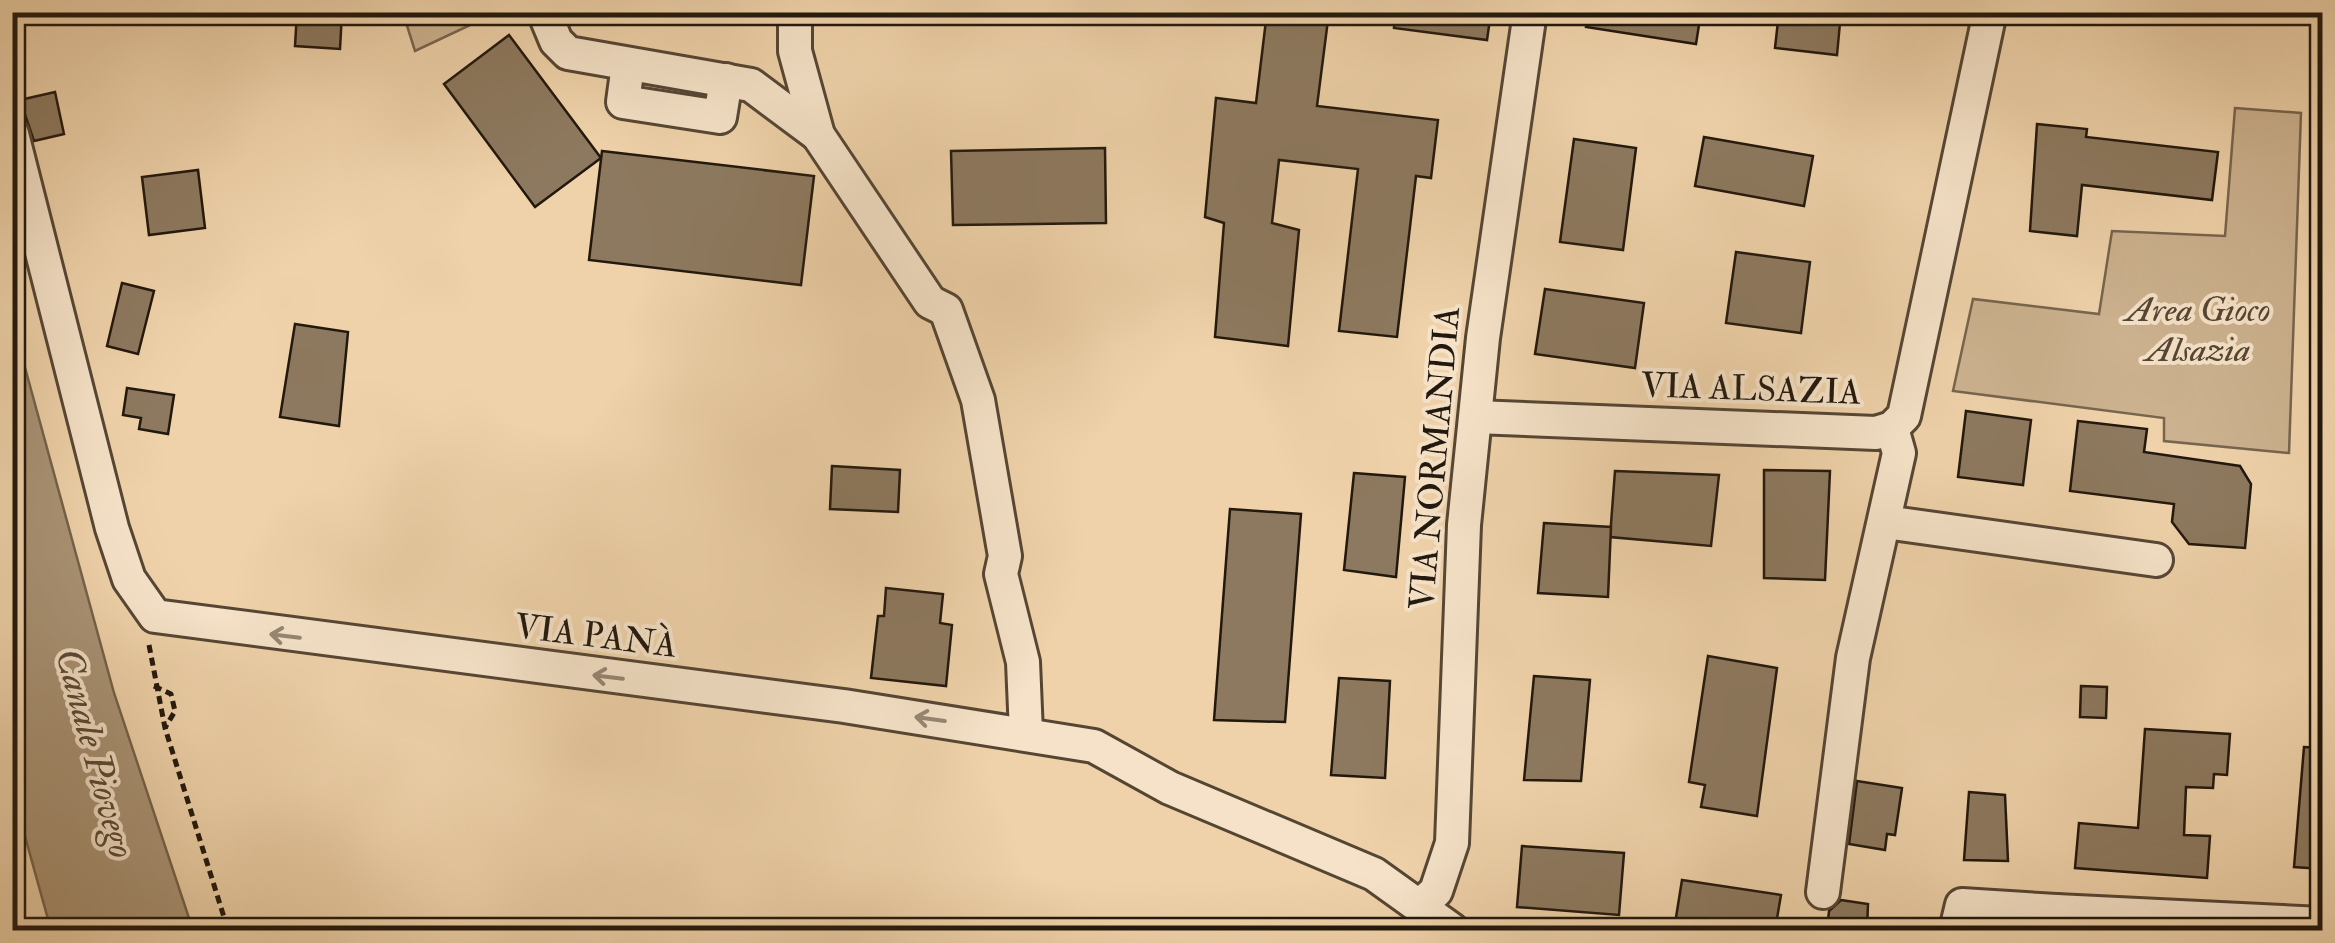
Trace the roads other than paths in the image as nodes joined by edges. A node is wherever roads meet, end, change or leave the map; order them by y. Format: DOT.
graph roads {
  1 [pos="544,12"];
  2 [pos="795,12"];
  3 [pos="1530,12"];
  4 [pos="1990,12"];
  5 [pos="12,134"];
  6 [pos="818,135"];
  7 [pos="1476,417"];
  8 [pos="1892,428"];
  9 [pos="1885,522"];
  10 [pos="2156,560"];
  11 [pos="1026,733"];
  12 [pos="1823,892"];
  13 [pos="1422,904"];
  14 [pos="2054,920"];
  15 [pos="2322,924"];
  16 [pos="2284,926"];
  17 [pos="1452,930"];
  18 [pos="1956,930"];
  1 -- 6 [label="street"];
  2 -- 6 [label="street"];
  3 -- 7 [label="street, VIA NORMANDIA"];
  4 -- 8 [label="street, VIA ALSAZIA"];
  11 -- 5 [label="street, VIA PANÀ, one-way"];
  6 -- 11 [label="street"];
  7 -- 8 [label="street, VIA ALSAZIA"];
  7 -- 13 [label="street, VIA NORMANDIA"];
  8 -- 9 [label="street"];
  9 -- 10 [label="street"];
  9 -- 12 [label="street"];
  11 -- 13 [label="street, VIA PANÀ"];
  13 -- 17 [label="street, VIA PANÀ"];
  14 -- 16 [label="street"];
  14 -- 18 [label="street"];
  15 -- 16 [label="street"];
}
